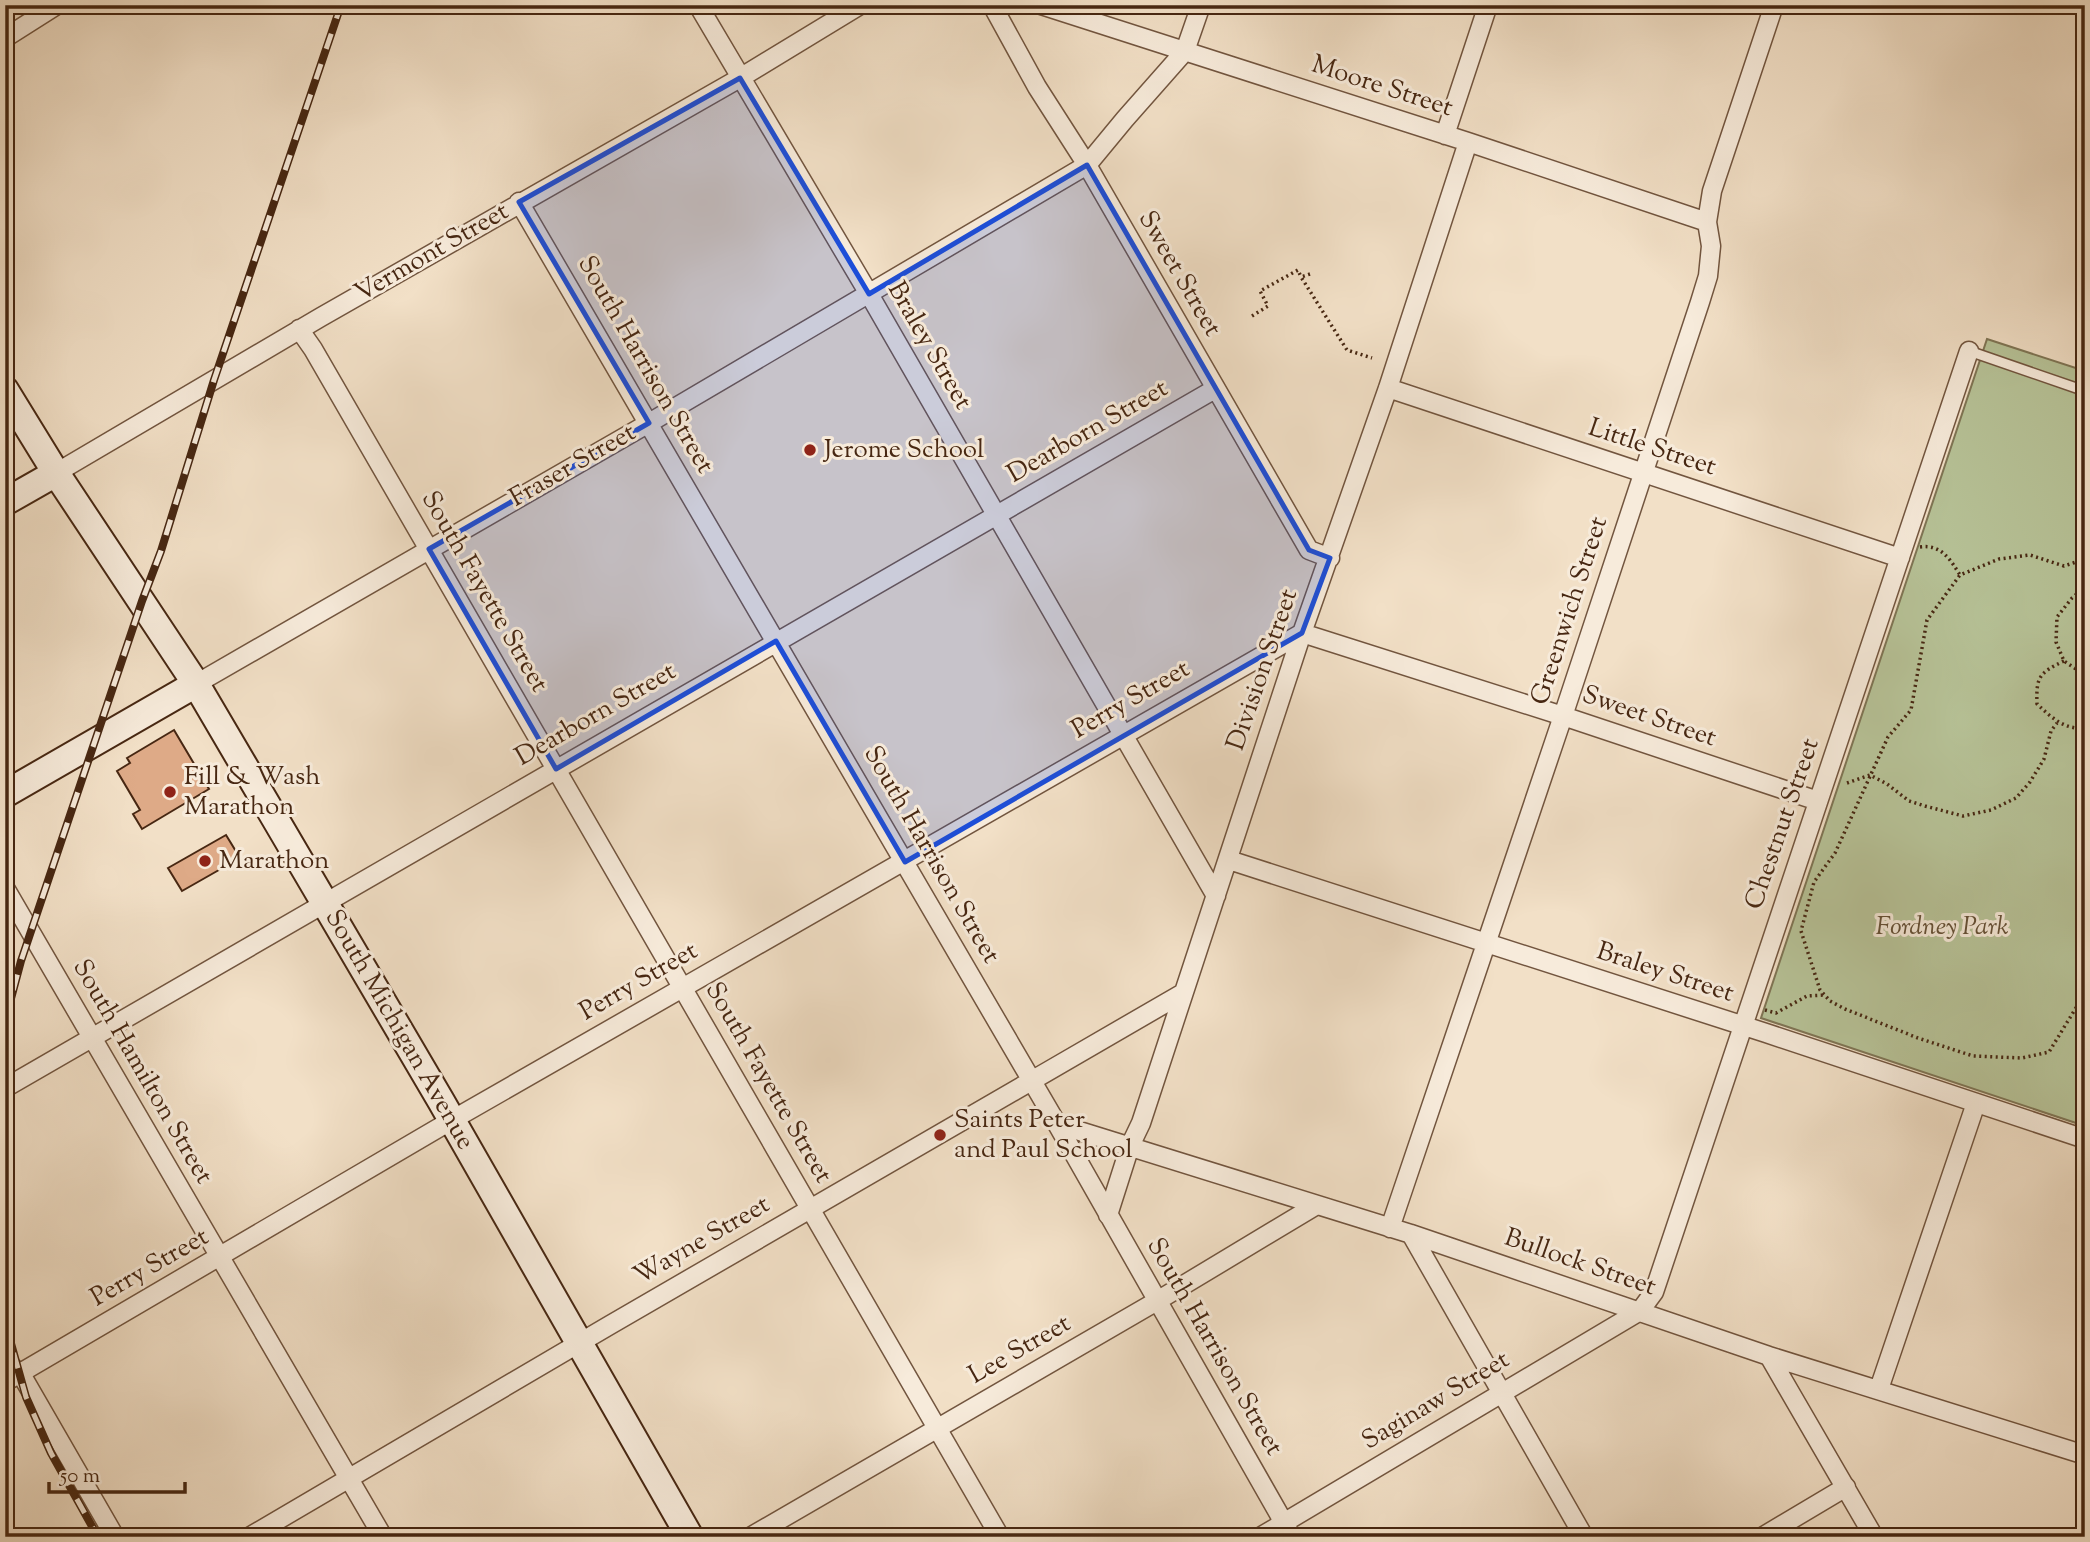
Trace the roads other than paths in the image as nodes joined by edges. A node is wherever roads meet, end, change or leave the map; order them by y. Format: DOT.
graph roads {
  1 [pos="57,5"];
  2 [pos="698,5"];
  3 [pos="860,5"];
  4 [pos="992,5"];
  5 [pos="1041,5"];
  6 [pos="1200,5"];
  7 [pos="1488,5"];
  8 [pos="1774,5"];
  9 [pos="5,38"];
  10 [pos="1185,51"];
  11 [pos="740,78"];
  12 [pos="1445,135"];
  13 [pos="1468,142"];
  14 [pos="1087,165"];
  15 [pos="519,202"];
  16 [pos="1707,222"];
  17 [pos="869,294"];
  18 [pos="299,330"];
  19 [pos="1969,351"];
  20 [pos="1388,388"];
  21 [pos="1215,389"];
  22 [pos="5,390"];
  23 [pos="2085,391"];
  24 [pos="649,423"];
  25 [pos="1643,472"];
  26 [pos="56,473"];
  27 [pos="5,502"];
  28 [pos="996,514"];
  29 [pos="429,549"];
  30 [pos="1906,553"];
  31 [pos="1330,558"];
  32 [pos="1302,633"];
  33 [pos="776,641"];
  34 [pos="196,684"];
  35 [pos="1563,716"];
  36 [pos="1122,734"];
  37 [pos="556,769"];
  38 [pos="5,794"];
  39 [pos="1818,801"];
  40 [pos="1228,860"];
  41 [pos="905,862"];
  42 [pos="5,888"];
  43 [pos="1216,896"];
  44 [pos="325,903"];
  45 [pos="1486,944"];
  46 [pos="683,987"];
  47 [pos="1183,993"];
  48 [pos="1742,1025"];
  49 [pos="92,1038"];
  50 [pos="1031,1080"];
  51 [pos="5,1088"];
  52 [pos="1976,1103"];
  53 [pos="452,1120"];
  54 [pos="1057,1124"];
  55 [pos="2085,1139"];
  56 [pos="1130,1146"];
  57 [pos="1315,1206"];
  58 [pos="810,1208"];
  59 [pos="1108,1215"];
  60 [pos="1390,1228"];
  61 [pos="1411,1234"];
  62 [pos="220,1258"];
  63 [pos="1157,1301"];
  64 [pos="1640,1311"];
  65 [pos="580,1343"];
  66 [pos="1769,1356"];
  67 [pos="5,1363"];
  68 [pos="13,1378"];
  69 [pos="1879,1389"];
  70 [pos="1502,1393"];
  71 [pos="936,1428"];
  72 [pos="2085,1455"];
  73 [pos="350,1478"];
  74 [pos="1846,1487"];
  75 [pos="1288,1530"];
  76 [pos="115,1537"];
  77 [pos="249,1537"];
  78 [pos="383,1537"];
  79 [pos="690,1537"];
  80 [pos="750,1537"];
  81 [pos="1000,1537"];
  82 [pos="1260,1537"];
  83 [pos="1584,1537"];
  84 [pos="1762,1537"];
  85 [pos="1874,1537"];
  1 -- 9 [label="street"];
  2 -- 11 [label="street, Braley Street"];
  3 -- 11 [label="street, Vermont Street"];
  4 -- 14 [label="street, Sweet Street"];
  5 -- 10 [label="street, Moore Street"];
  6 -- 10 [label="street"];
  7 -- 12 [label="street"];
  8 -- 16 [label="street, Greenwich Street"];
  10 -- 12 [label="street, Moore Street"];
  10 -- 14 [label="street, Fraser Street"];
  11 -- 15 [label="street, Vermont Street"];
  11 -- 17 [label="street, Braley Street"];
  12 -- 13 [label="street, Moore Street"];
  13 -- 16 [label="street, Moore Street"];
  13 -- 20 [label="street, Division Street"];
  14 -- 17 [label="street, Fraser Street"];
  14 -- 21 [label="street, Sweet Street"];
  15 -- 18 [label="street, Vermont Street"];
  15 -- 24 [label="street, South Harrison Street"];
  16 -- 25 [label="street, Greenwich Street"];
  17 -- 24 [label="street, Fraser Street"];
  17 -- 28 [label="street, Braley Street"];
  18 -- 26 [label="street, Vermont Street"];
  18 -- 29 [label="street, South Fayette Street"];
  19 -- 23 [label="lane"];
  19 -- 30 [label="street, Chestnut Street"];
  20 -- 25 [label="street, Little Street"];
  20 -- 31 [label="street, Division Street"];
  21 -- 28 [label="street, Dearborn Street"];
  21 -- 31 [label="street, Sweet Street"];
  22 -- 26 [label="street, South Michigan Avenue"];
  24 -- 29 [label="street, Fraser Street"];
  24 -- 33 [label="street, South Harrison Street"];
  25 -- 30 [label="street, Little Street"];
  25 -- 35 [label="street, Greenwich Street"];
  26 -- 27 [label="street, Vermont Street"];
  26 -- 34 [label="street, South Michigan Avenue"];
  28 -- 33 [label="street, Dearborn Street"];
  28 -- 36 [label="street, Braley Street"];
  29 -- 34 [label="street, Fraser Street"];
  29 -- 37 [label="street, South Fayette Street"];
  30 -- 39 [label="street, Chestnut Street"];
  31 -- 32 [label="street, Division Street"];
  32 -- 35 [label="street, Sweet Street"];
  32 -- 36 [label="street, Perry Street"];
  32 -- 40 [label="street, Division Street"];
  33 -- 37 [label="street, Dearborn Street"];
  33 -- 41 [label="street, South Harrison Street"];
  34 -- 38 [label="street, Fraser Street"];
  34 -- 44 [label="street, South Michigan Avenue"];
  35 -- 39 [label="street, Sweet Street"];
  35 -- 45 [label="street, Greenwich Street"];
  36 -- 41 [label="street, Perry Street"];
  36 -- 43 [label="street, Braley Street"];
  37 -- 44 [label="street, Dearborn Street"];
  37 -- 46 [label="street, South Fayette Street"];
  39 -- 48 [label="street, Chestnut Street"];
  40 -- 43 [label="street, Division Street"];
  40 -- 45 [label="street, Braley Street"];
  41 -- 46 [label="street, Perry Street"];
  41 -- 50 [label="street, South Harrison Street"];
  42 -- 49 [label="street, South Hamilton Street"];
  43 -- 47 [label="street, Division Street"];
  44 -- 49 [label="street, Dearborn Street"];
  44 -- 53 [label="street, South Michigan Avenue"];
  45 -- 48 [label="street, Braley Street"];
  45 -- 60 [label="street, Greenwich Street"];
  46 -- 53 [label="street, Perry Street"];
  46 -- 58 [label="street, South Fayette Street"];
  47 -- 50 [label="street, Wayne Street"];
  47 -- 56 [label="street, Division Street"];
  48 -- 52 [label="street, Braley Street"];
  48 -- 64 [label="street, Chestnut Street"];
  49 -- 51 [label="street, Dearborn Street"];
  49 -- 62 [label="street, South Hamilton Street"];
  50 -- 54 [label="street, South Harrison Street"];
  50 -- 58 [label="street, Wayne Street"];
  52 -- 55 [label="street, Braley Street"];
  52 -- 69 [label="street"];
  53 -- 62 [label="street, Perry Street"];
  53 -- 65 [label="street, South Michigan Avenue"];
  54 -- 56 [label="street, Bullock Street"];
  54 -- 59 [label="street, South Harrison Street"];
  56 -- 57 [label="street, Bullock Street"];
  56 -- 59 [label="street, Division Street"];
  57 -- 60 [label="street, Bullock Street"];
  57 -- 63 [label="street, Lee Street"];
  58 -- 65 [label="street, Wayne Street"];
  58 -- 71 [label="street, South Fayette Street"];
  59 -- 63 [label="street, South Harrison Street"];
  60 -- 61 [label="street, Bullock Street"];
  61 -- 64 [label="street, Bullock Street"];
  61 -- 70 [label="street"];
  62 -- 68 [label="street, Perry Street"];
  62 -- 73 [label="street, South Hamilton Street"];
  63 -- 71 [label="street, Lee Street"];
  63 -- 75 [label="street, South Harrison Street"];
  64 -- 66 [label="street, Bullock Street"];
  64 -- 70 [label="street, Saginaw Street"];
  65 -- 73 [label="street, Wayne Street"];
  65 -- 79 [label="street, South Michigan Avenue"];
  66 -- 69 [label="street, Bullock Street"];
  66 -- 74 [label="street"];
  67 -- 68 [label="street"];
  68 -- 76 [label="street"];
  69 -- 72 [label="street, Bullock Street"];
  70 -- 75 [label="street, Saginaw Street"];
  70 -- 83 [label="street"];
  71 -- 80 [label="street, Lee Street"];
  71 -- 81 [label="street, South Fayette Street"];
  73 -- 77 [label="street, Wayne Street"];
  73 -- 78 [label="street, South Hamilton Street"];
  74 -- 84 [label="street"];
  74 -- 85 [label="street"];
  75 -- 82 [label="street, Saginaw Street"];
}
